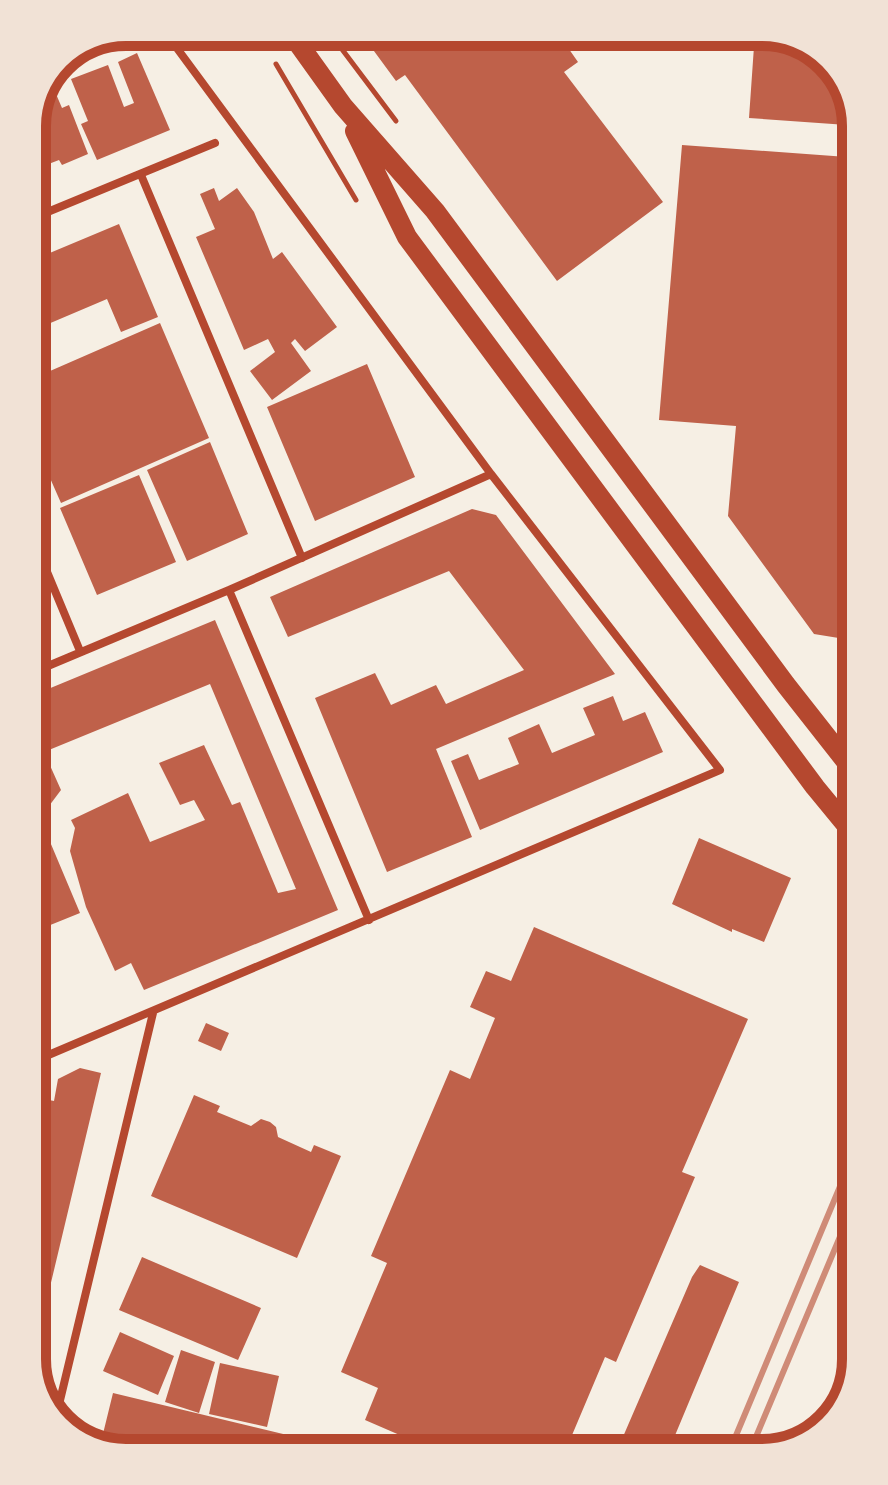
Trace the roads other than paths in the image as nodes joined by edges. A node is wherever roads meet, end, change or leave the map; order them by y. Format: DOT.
graph roads {
  1 [pos="175,46"];
  2 [pos="300,46"];
  3 [pos="343,106"];
  4 [pos="215,143"];
  5 [pos="141,175"];
  6 [pos="46,213"];
  7 [pos="491,474"];
  8 [pos="302,558"];
  9 [pos="46,569"];
  10 [pos="229,590"];
  11 [pos="80,651"];
  12 [pos="46,666"];
  13 [pos="842,756"];
  14 [pos="842,820"];
  15 [pos="369,920"];
  16 [pos="153,1013"];
  17 [pos="46,1056"];
  18 [pos="59,1404"];
  1 -- 7 [label="street"];
  2 -- 3 [label="main road"];
  3 -- 13 [label="main road"];
  3 -- 14 [label="main road"];
  4 -- 5 [label="street"];
  5 -- 6 [label="street"];
  5 -- 8 [label="street"];
  7 -- 8 [label="street"];
  7 -- 15 [label="street"];
  8 -- 10 [label="street"];
  9 -- 11 [label="street"];
  10 -- 11 [label="street"];
  10 -- 15 [label="street"];
  11 -- 12 [label="street"];
  15 -- 16 [label="street"];
  16 -- 17 [label="street"];
  16 -- 18 [label="street"];
}
